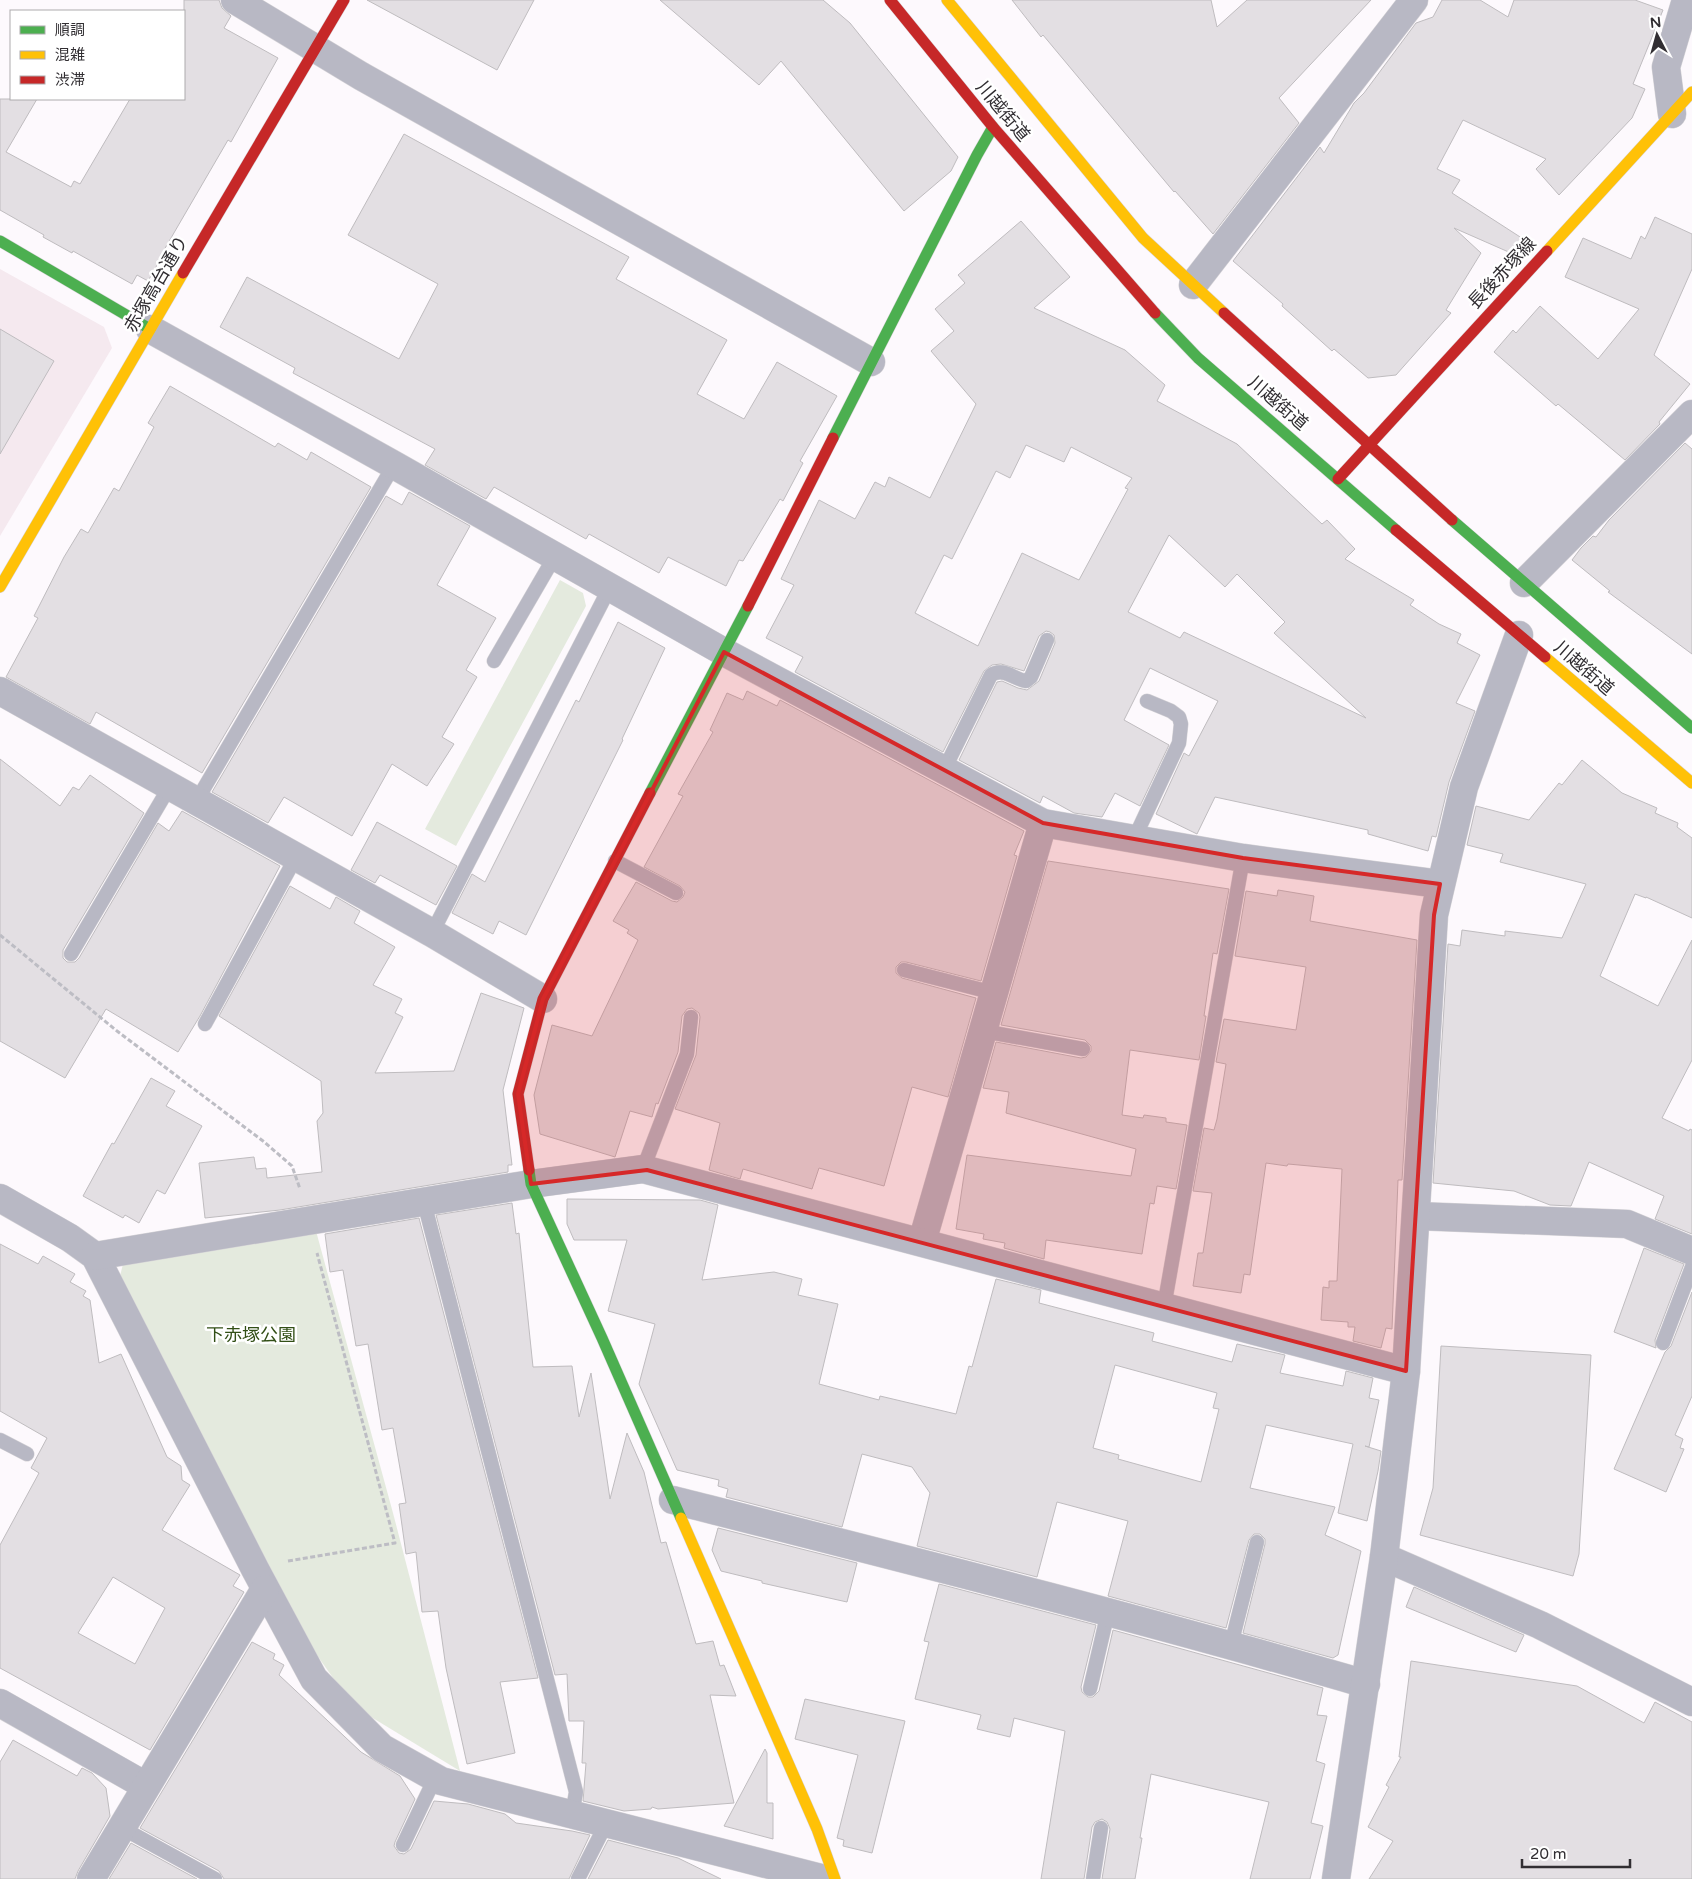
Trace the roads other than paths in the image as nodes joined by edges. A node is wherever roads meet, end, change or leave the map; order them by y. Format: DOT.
graph roads {
  1 [pos="235,0"];
  2 [pos="344,0"];
  3 [pos="890,0"];
  4 [pos="947,0"];
  5 [pos="1414,0"];
  6 [pos="1686,0"];
  7 [pos="315,48"];
  8 [pos="1692,92"];
  9 [pos="1672,114"];
  10 [pos="993,127"];
  11 [pos="0,241"];
  12 [pos="1193,285"];
  13 [pos="150,329"];
  14 [pos="870,362"];
  15 [pos="1692,414"];
  16 [pos="1368,445"];
  17 [pos="394,465"];
  18 [pos="1338,479"];
  19 [pos="555,556"];
  20 [pos="1524,583"];
  21 [pos="0,587"];
  22 [pos="610,587"];
  23 [pos="1519,635"];
  24 [pos="1047,640"];
  25 [pos="724,652"];
  26 [pos="494,661"];
  27 [pos="0,691"];
  28 [pos="1147,701"];
  29 [pos="1692,728"];
  30 [pos="944,770"];
  31 [pos="1692,783"];
  32 [pos="170,786"];
  33 [pos="197,800"];
  34 [pos="1042,823"];
  35 [pos="1134,839"];
  36 [pos="296,857"];
  37 [pos="1243,858"];
  38 [pos="615,861"];
  39 [pos="1440,884"];
  40 [pos="676,893"];
  41 [pos="432,933"];
  42 [pos="71,954"];
  43 [pos="904,970"];
  44 [pos="994,993"];
  45 [pos="543,999"];
  46 [pos="691,1017"];
  47 [pos="205,1024"];
  48 [pos="983,1031"];
  49 [pos="1083,1049"];
  50 [pos="642,1169"];
  51 [pos="531,1184"];
  52 [pos="0,1198"];
  53 [pos="424,1202"];
  54 [pos="1416,1216"];
  55 [pos="922,1242"];
  56 [pos="1692,1251"];
  57 [pos="95,1256"];
  58 [pos="1692,1267"];
  59 [pos="1164,1308"];
  60 [pos="1663,1343"];
  61 [pos="1406,1371"];
  62 [pos="1,1444"];
  63 [pos="27,1454"];
  64 [pos="673,1500"];
  65 [pos="1257,1542"];
  66 [pos="1384,1557"];
  67 [pos="265,1589"];
  68 [pos="1108,1612"];
  69 [pos="1231,1645"];
  70 [pos="1366,1684"];
  71 [pos="1090,1689"];
  72 [pos="1692,1702"];
  73 [pos="0,1703"];
  74 [pos="435,1778"];
  75 [pos="146,1786"];
  76 [pos="572,1815"];
  77 [pos="606,1824"];
  78 [pos="122,1828"];
  79 [pos="1101,1828"];
  80 [pos="403,1845"];
  81 [pos="91,1879"];
  82 [pos="215,1879"];
  83 [pos="578,1879"];
  84 [pos="825,1879"];
  85 [pos="835,1879"];
  86 [pos="1093,1879"];
  87 [pos="1336,1879"];
  1 -- 7 [label="street"];
  2 -- 7 [label="main road, 赤塚高台通り"];
  3 -- 10 [label="main road, 川越街道"];
  4 -- 12 [label="main road, 川越街道"];
  5 -- 12 [label="street"];
  6 -- 9 [label="street"];
  7 -- 13 [label="main road, 赤塚高台通り"];
  7 -- 14 [label="street"];
  8 -- 9 [label="main road, 長後赤塚線"];
  9 -- 16 [label="main road, 長後赤塚線"];
  10 -- 14 [label="main road"];
  10 -- 18 [label="main road, 川越街道"];
  11 -- 13 [label="main road"];
  12 -- 16 [label="main road, 川越街道"];
  13 -- 17 [label="street"];
  13 -- 21 [label="main road, 赤塚高台通り"];
  14 -- 25 [label="main road"];
  15 -- 20 [label="street"];
  16 -- 18 [label="main road, 長後赤塚線"];
  16 -- 20 [label="main road, 川越街道"];
  17 -- 19 [label="street"];
  17 -- 33 [label="lane"];
  18 -- 23 [label="main road, 川越街道"];
  19 -- 22 [label="street"];
  19 -- 26 [label="lane"];
  20 -- 29 [label="main road, 川越街道"];
  22 -- 25 [label="street"];
  22 -- 41 [label="lane"];
  23 -- 31 [label="main road, 川越街道"];
  23 -- 39 [label="street"];
  24 -- 30 [label="lane"];
  25 -- 30 [label="street"];
  25 -- 38 [label="main road"];
  27 -- 32 [label="street"];
  28 -- 35 [label="lane"];
  30 -- 34 [label="street"];
  32 -- 33 [label="street"];
  32 -- 42 [label="lane"];
  33 -- 36 [label="street"];
  34 -- 35 [label="street"];
  34 -- 44 [label="street"];
  35 -- 37 [label="street"];
  36 -- 41 [label="street"];
  36 -- 47 [label="lane"];
  37 -- 39 [label="street"];
  37 -- 59 [label="lane"];
  38 -- 40 [label="lane"];
  38 -- 45 [label="main road"];
  39 -- 54 [label="street"];
  41 -- 45 [label="street"];
  43 -- 44 [label="lane"];
  44 -- 48 [label="street"];
  45 -- 51 [label="main road"];
  46 -- 50 [label="lane"];
  48 -- 49 [label="lane"];
  48 -- 55 [label="street"];
  50 -- 51 [label="street"];
  50 -- 55 [label="street"];
  51 -- 53 [label="street"];
  51 -- 64 [label="main road"];
  52 -- 57 [label="street"];
  53 -- 57 [label="street"];
  53 -- 76 [label="lane"];
  54 -- 56 [label="street"];
  54 -- 61 [label="street"];
  55 -- 59 [label="street"];
  57 -- 67 [label="street"];
  58 -- 60 [label="lane"];
  59 -- 61 [label="street"];
  61 -- 66 [label="street"];
  62 -- 63 [label="lane"];
  64 -- 68 [label="street"];
  64 -- 85 [label="main road"];
  65 -- 69 [label="lane"];
  66 -- 70 [label="street"];
  66 -- 72 [label="street"];
  67 -- 74 [label="street"];
  67 -- 75 [label="street"];
  68 -- 69 [label="street"];
  68 -- 71 [label="lane"];
  69 -- 70 [label="street"];
  70 -- 87 [label="street"];
  73 -- 75 [label="street"];
  74 -- 76 [label="street"];
  74 -- 80 [label="lane"];
  75 -- 78 [label="street"];
  76 -- 77 [label="street"];
  77 -- 83 [label="lane"];
  77 -- 84 [label="street"];
  78 -- 81 [label="street"];
  78 -- 82 [label="lane"];
  79 -- 86 [label="lane"];
}
